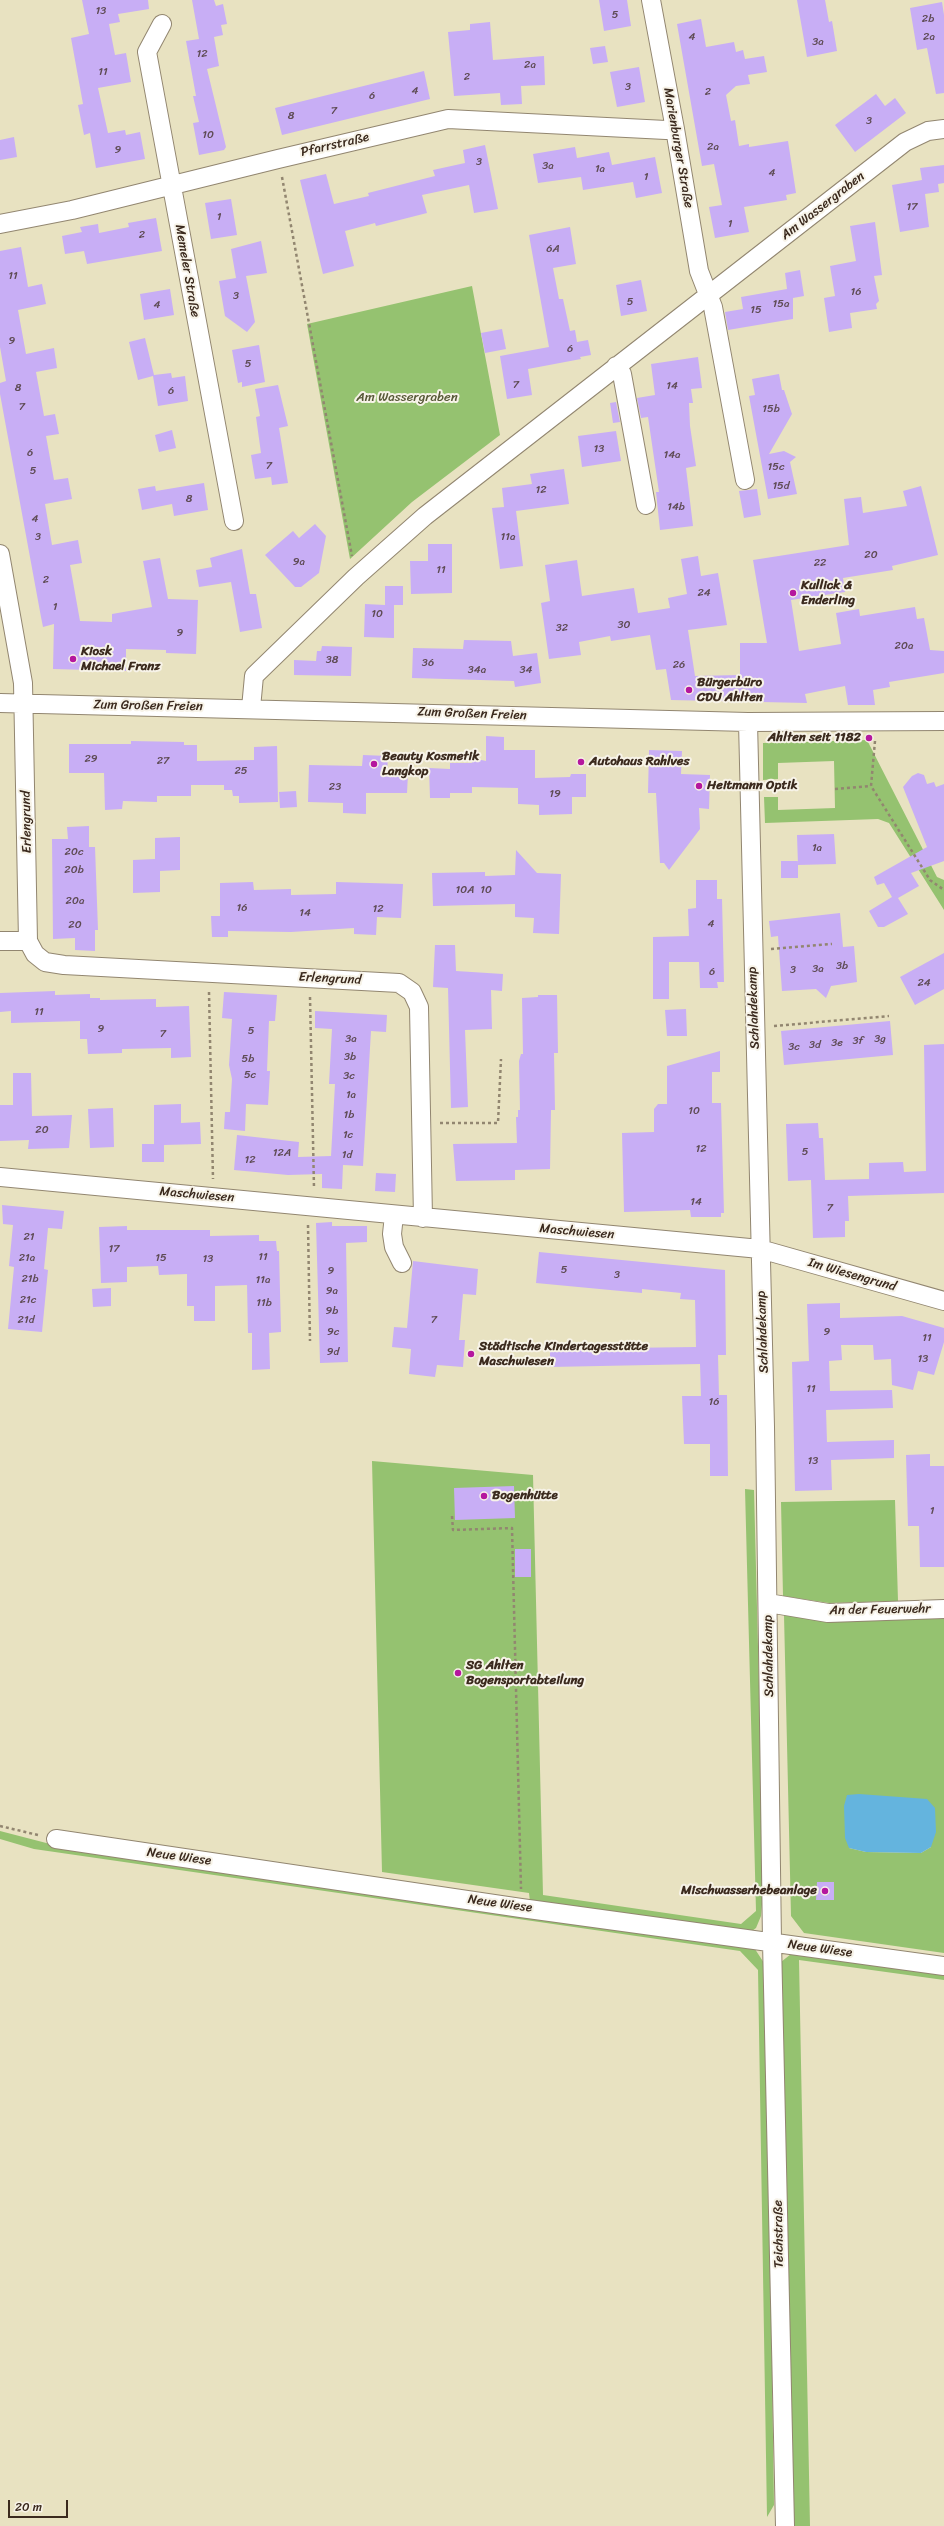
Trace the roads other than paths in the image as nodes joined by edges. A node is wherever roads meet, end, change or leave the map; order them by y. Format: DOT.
graph roads {
  1 [pos="651,0"];
  2 [pos="162,24"];
  3 [pos="675,129"];
  4 [pos="944,129"];
  5 [pos="172,186"];
  6 [pos="0,224"];
  7 [pos="708,295"];
  8 [pos="616,366"];
  9 [pos="745,480"];
  10 [pos="646,505"];
  11 [pos="234,521"];
  12 [pos="0,554"];
  13 [pos="0,703"];
  14 [pos="24,703"];
  15 [pos="251,708"];
  16 [pos="944,721"];
  17 [pos="748,722"];
  18 [pos="0,941"];
  19 [pos="28,941"];
  20 [pos="0,1177"];
  21 [pos="394,1215"];
  22 [pos="423,1218"];
  23 [pos="760,1249"];
  24 [pos="402,1263"];
  25 [pos="944,1301"];
  26 [pos="768,1603"];
  27 [pos="944,1609"];
  28 [pos="56,1839"];
  29 [pos="772,1942"];
  30 [pos="944,1966"];
  31 [pos="785,2526"];
  1 -- 3 [label="street, Marienburger Straße"];
  2 -- 5 [label="street, Memeler Straße"];
  3 -- 5 [label="street, Pfarrstraße"];
  3 -- 7 [label="street, Marienburger Straße"];
  4 -- 7 [label="street, Am Wassergraben"];
  5 -- 6 [label="street, Pfarrstraße"];
  5 -- 11 [label="street, Memeler Straße"];
  7 -- 8 [label="street, Am Wassergraben"];
  7 -- 9 [label="street"];
  8 -- 10 [label="street"];
  8 -- 15 [label="street, Am Wassergraben"];
  12 -- 14 [label="street, Erlengrund"];
  13 -- 14 [label="street, Zum Großen Freien"];
  14 -- 15 [label="street, Zum Großen Freien"];
  14 -- 19 [label="street, Erlengrund"];
  15 -- 17 [label="street, Zum Großen Freien"];
  16 -- 17 [label="street, Zum Großen Freien"];
  17 -- 23 [label="street, Schlahdekamp"];
  18 -- 19 [label="street"];
  19 -- 22 [label="street, Erlengrund"];
  20 -- 21 [label="street, Maschwiesen"];
  21 -- 22 [label="street, Maschwiesen"];
  21 -- 24 [label="street"];
  22 -- 23 [label="street, Maschwiesen"];
  23 -- 25 [label="street, Im Wiesengrund"];
  23 -- 26 [label="street, Schlahdekamp"];
  26 -- 27 [label="street, An der Feuerwehr"];
  26 -- 29 [label="street, Schlahdekamp"];
  28 -- 29 [label="street, Neue Wiese"];
  29 -- 30 [label="street, Neue Wiese"];
  29 -- 31 [label="street, Teichstraße"];
}
